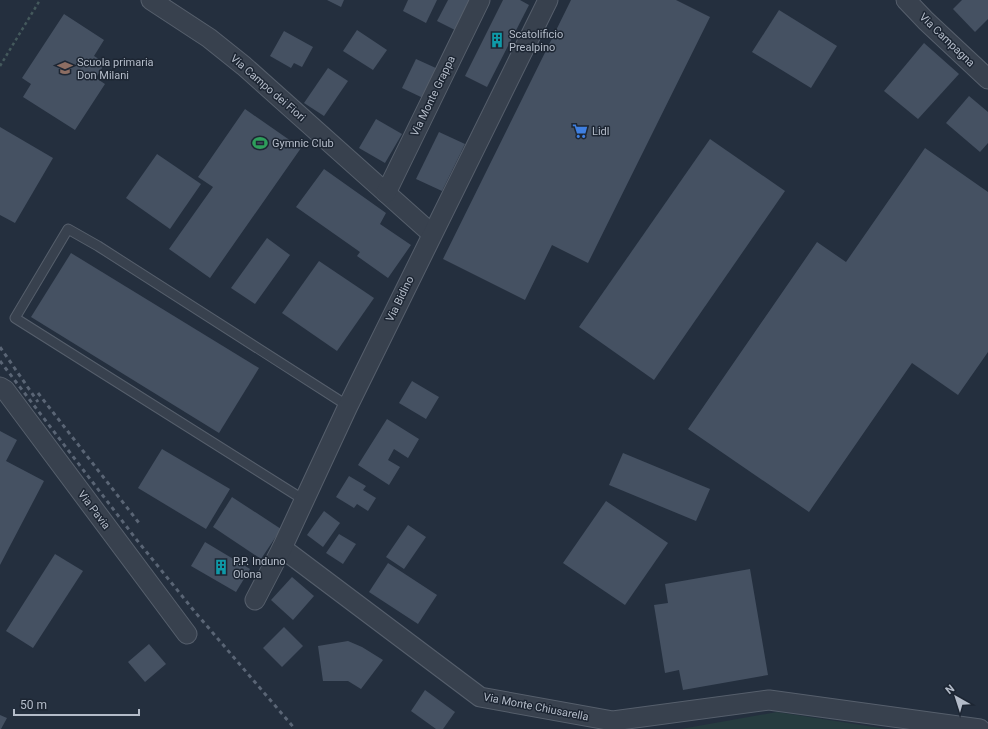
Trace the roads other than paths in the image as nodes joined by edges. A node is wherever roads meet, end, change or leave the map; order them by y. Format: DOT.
graph roads {
  1 [pos="151,0"];
  2 [pos="480,0"];
  3 [pos="548,0"];
  4 [pos="906,0"];
  5 [pos="988,79"];
  6 [pos="386,192"];
  7 [pos="432,234"];
  8 [pos="0,387"];
  9 [pos="348,406"];
  10 [pos="304,500"];
  11 [pos="282,548"];
  12 [pos="255,600"];
  13 [pos="187,634"];
  14 [pos="980,729"];
  1 -- 6 [label="street, Via Campo dei Fiori"];
  2 -- 6 [label="street, Via Monte Grappa"];
  3 -- 7 [label="street, Via Bidino"];
  4 -- 5 [label="street, Via Campagna"];
  6 -- 7 [label="street, Via Campo dei Fiori"];
  7 -- 9 [label="street, Via Bidino"];
  8 -- 13 [label="street, Via Pavia"];
  9 -- 10 [label="street, Via Bidino"];
  9 -- 10 [label="lane"];
  10 -- 11 [label="street, Via Bidino"];
  11 -- 12 [label="street, Via Bidino"];
  11 -- 14 [label="street, Via Monte Chiusarella"];
}
